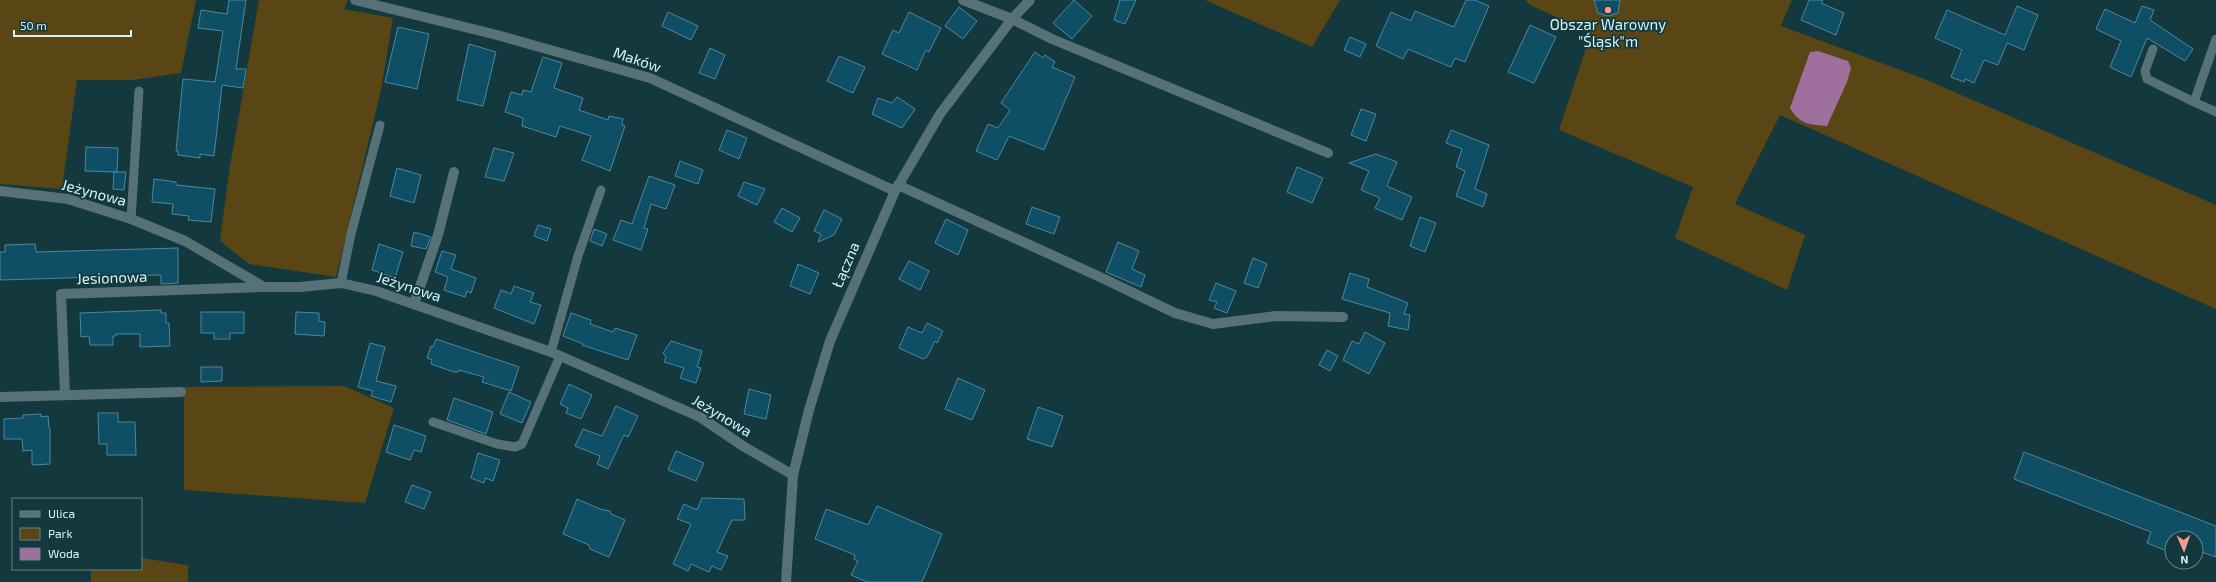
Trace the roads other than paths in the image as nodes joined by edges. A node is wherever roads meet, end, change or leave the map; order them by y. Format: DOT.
graph roads {
  1 [pos="355,0"];
  2 [pos="963,0"];
  3 [pos="1030,0"];
  4 [pos="1012,19"];
  5 [pos="2216,38"];
  6 [pos="2153,48"];
  7 [pos="139,91"];
  8 [pos="2194,102"];
  9 [pos="2216,112"];
  10 [pos="380,125"];
  11 [pos="1328,152"];
  12 [pos="454,172"];
  13 [pos="896,188"];
  14 [pos="601,190"];
  15 [pos="0,191"];
  16 [pos="131,219"];
  17 [pos="341,283"];
  18 [pos="264,287"];
  19 [pos="414,304"];
  20 [pos="1343,318"];
  21 [pos="556,354"];
  22 [pos="181,392"];
  23 [pos="65,395"];
  24 [pos="0,397"];
  25 [pos="433,422"];
  26 [pos="793,475"];
  27 [pos="786,582"];
  1 -- 13 [label="street, Maków"];
  2 -- 4 [label="street"];
  3 -- 4 [label="street, Łączna"];
  4 -- 11 [label="street"];
  4 -- 13 [label="street, Łączna"];
  5 -- 8 [label="lane"];
  6 -- 8 [label="lane"];
  7 -- 16 [label="lane"];
  8 -- 9 [label="lane"];
  10 -- 17 [label="lane"];
  12 -- 19 [label="street"];
  13 -- 20 [label="street, Maków"];
  13 -- 26 [label="street, Łączna"];
  14 -- 21 [label="lane"];
  15 -- 16 [label="street, Jeżynowa"];
  16 -- 18 [label="street, Jeżynowa"];
  17 -- 18 [label="street, Jeżynowa"];
  17 -- 19 [label="street, Jeżynowa"];
  18 -- 23 [label="street, Jesionowa"];
  19 -- 21 [label="street, Jeżynowa"];
  21 -- 25 [label="lane"];
  21 -- 26 [label="street, Jeżynowa"];
  22 -- 23 [label="street"];
  23 -- 24 [label="street"];
  26 -- 27 [label="street, Łączna"];
}
